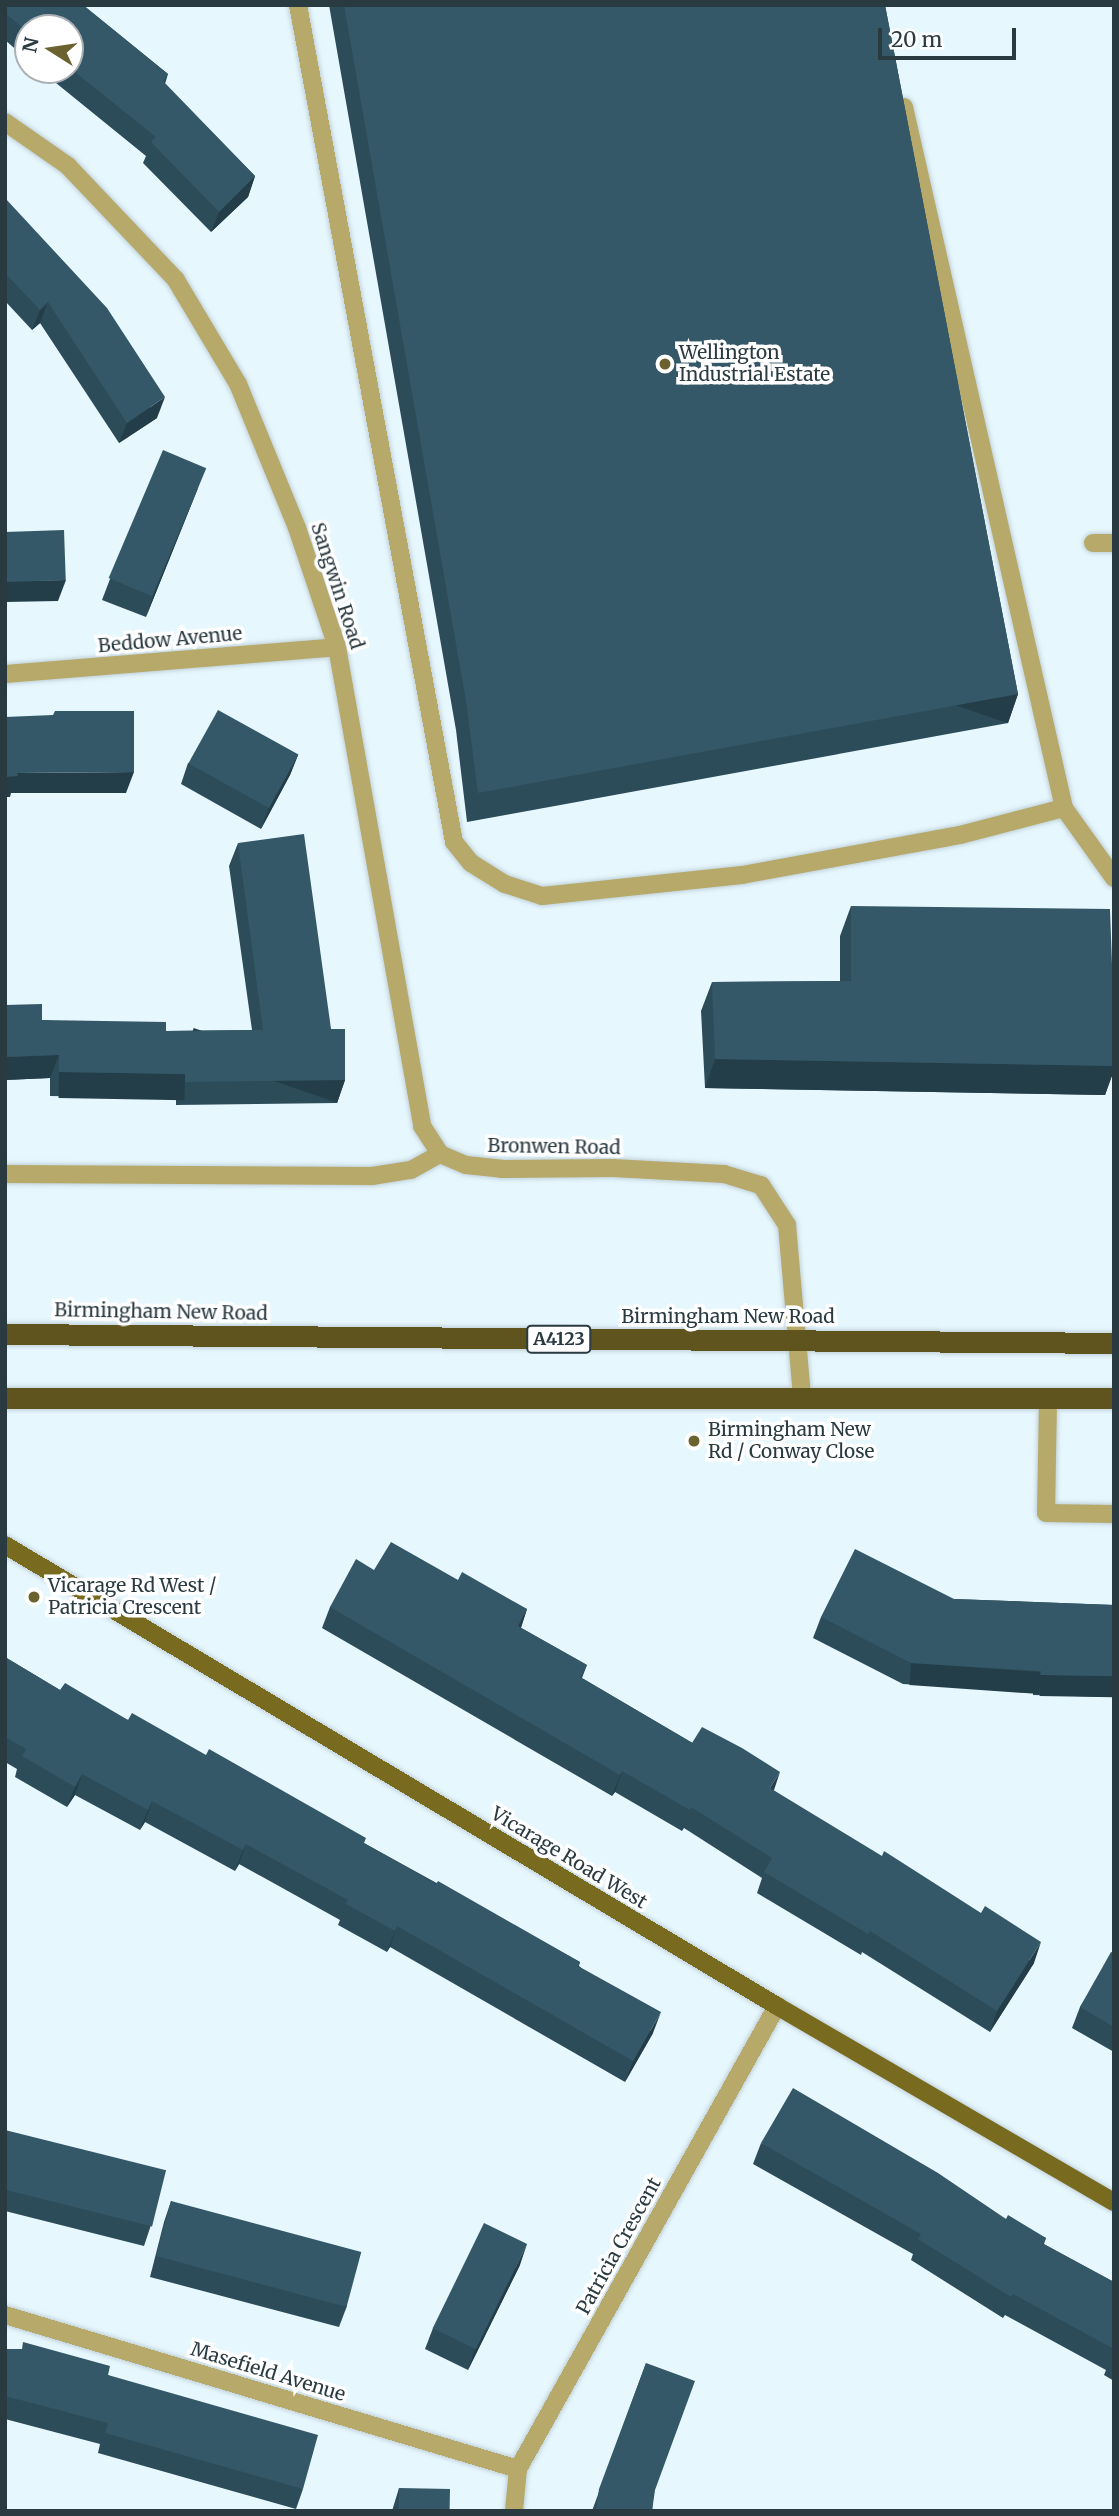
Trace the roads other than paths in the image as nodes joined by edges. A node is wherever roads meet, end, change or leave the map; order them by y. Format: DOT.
graph roads {
  1 [pos="298,5"];
  2 [pos="899,87"];
  3 [pos="5,122"];
  4 [pos="1093,543"];
  5 [pos="1114,543"];
  6 [pos="337,647"];
  7 [pos="5,674"];
  8 [pos="1063,808"];
  9 [pos="1114,878"];
  10 [pos="440,1154"];
  11 [pos="5,1174"];
  12 [pos="5,1334"];
  13 [pos="799,1341"];
  14 [pos="1114,1343"];
  15 [pos="5,1398"];
  16 [pos="802,1398"];
  17 [pos="1114,1398"];
  18 [pos="1048,1400"];
  19 [pos="1114,1514"];
  20 [pos="5,1545"];
  21 [pos="777,2006"];
  22 [pos="1114,2202"];
  23 [pos="5,2315"];
  24 [pos="518,2469"];
  25 [pos="514,2511"];
  1 -- 8 [label="street"];
  2 -- 8 [label="street"];
  3 -- 6 [label="street, Sangwin Road"];
  4 -- 5 [label="street"];
  6 -- 7 [label="street, Beddow Avenue"];
  6 -- 10 [label="street, Sangwin Road"];
  8 -- 9 [label="street"];
  10 -- 11 [label="street"];
  10 -- 13 [label="street, Bronwen Road"];
  12 -- 13 [label="highway, Birmingham New Road / A4123"];
  13 -- 14 [label="highway, Birmingham New Road / A4123"];
  13 -- 16 [label="street, Bronwen Road"];
  15 -- 16 [label="highway"];
  16 -- 18 [label="highway"];
  17 -- 18 [label="highway"];
  18 -- 19 [label="street"];
  20 -- 21 [label="main road, Vicarage Road West"];
  21 -- 22 [label="main road, Vicarage Road West"];
  21 -- 24 [label="street, Patricia Crescent"];
  23 -- 24 [label="street, Masefield Avenue"];
  24 -- 25 [label="street, Patricia Crescent"];
}
